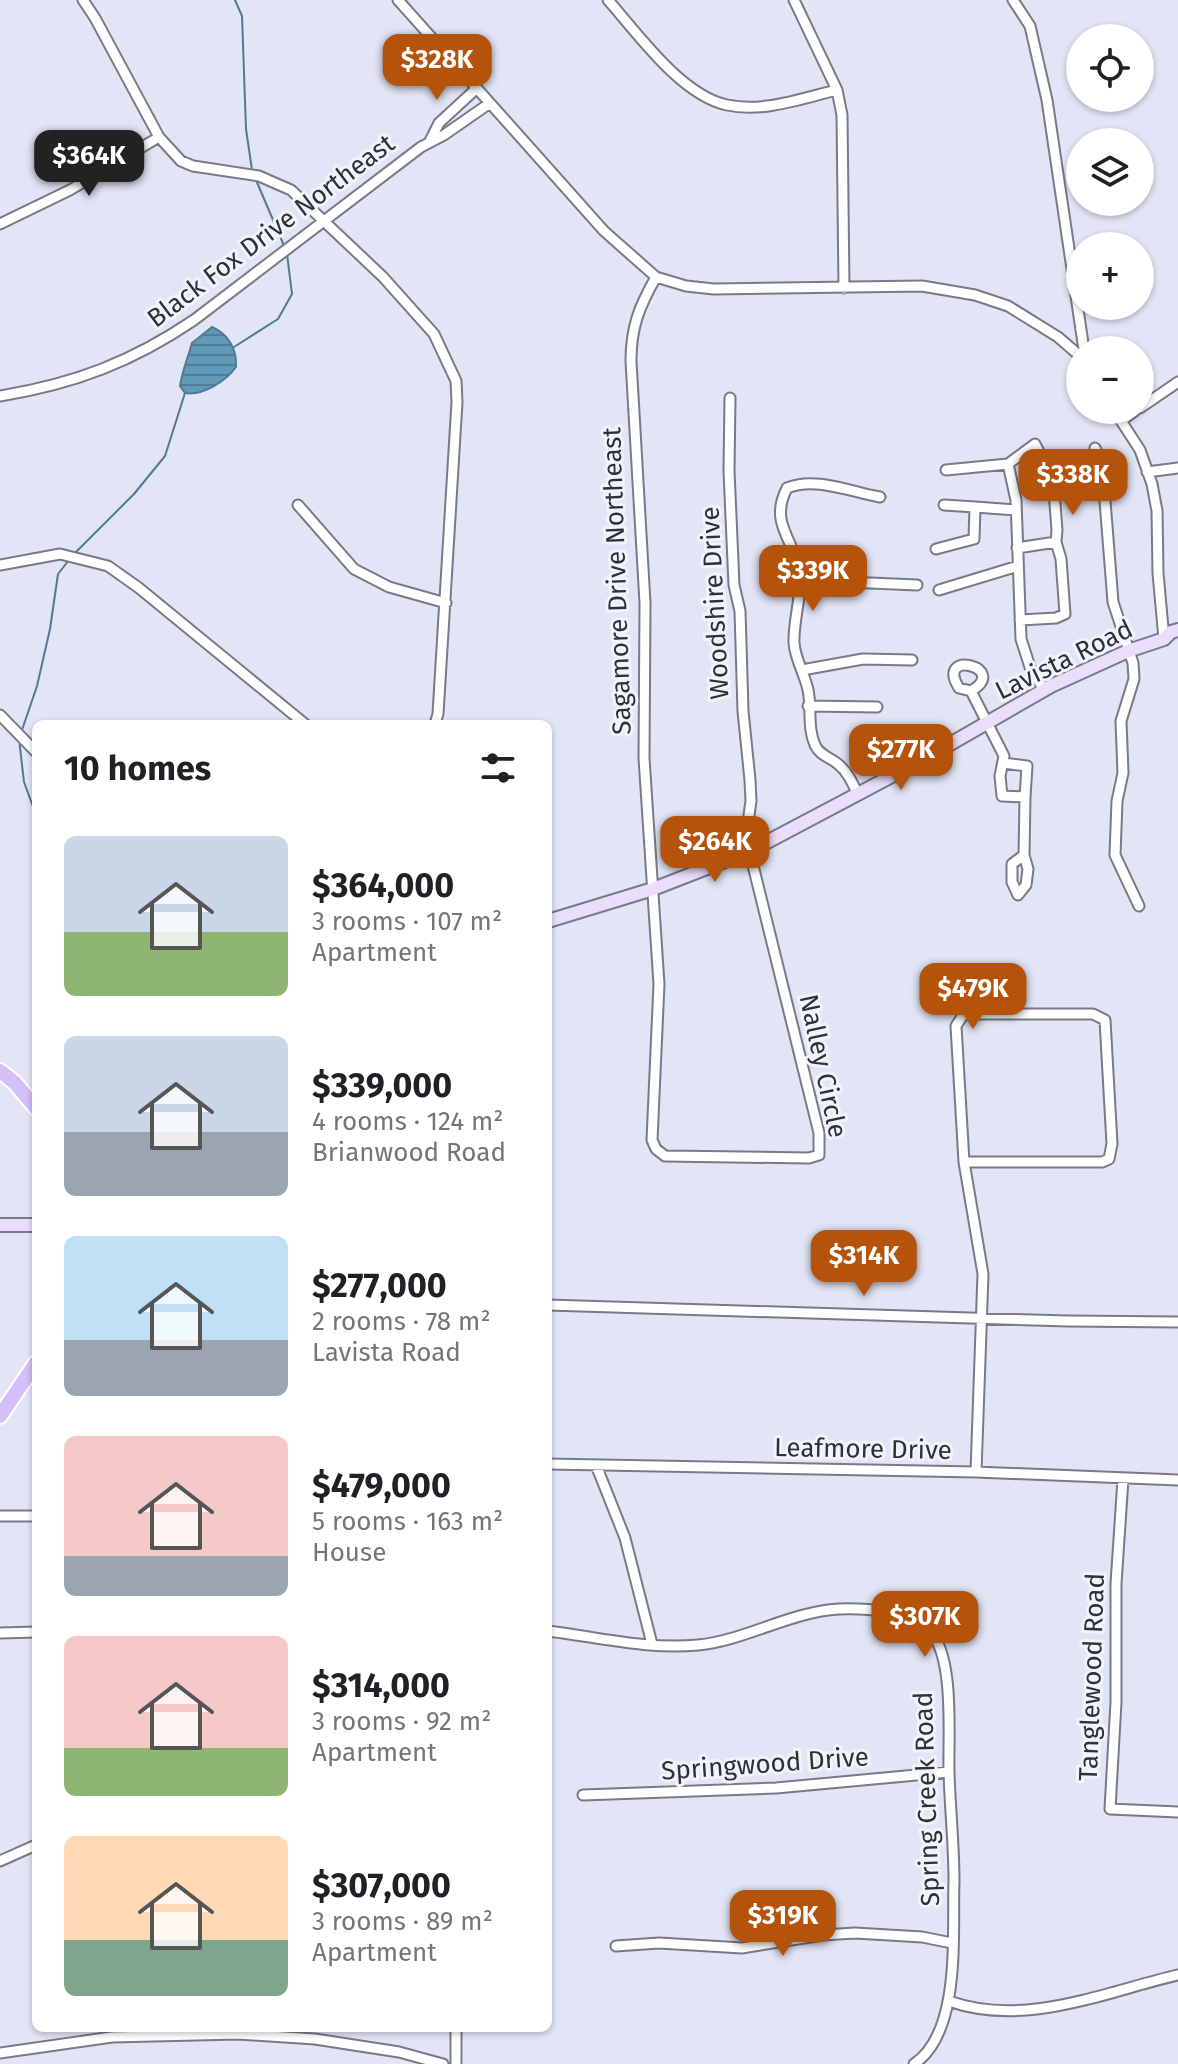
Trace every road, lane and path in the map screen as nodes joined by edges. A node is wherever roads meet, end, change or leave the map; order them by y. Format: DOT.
graph roads {
  1 [pos="83,0"];
  2 [pos="398,0"];
  3 [pos="608,0"];
  4 [pos="794,0"];
  5 [pos="1013,0"];
  6 [pos="477,88"];
  7 [pos="837,90"];
  8 [pos="490,103"];
  9 [pos="159,137"];
  10 [pos="430,141"];
  11 [pos="324,220"];
  12 [pos="0,224"];
  13 [pos="656,277"];
  14 [pos="844,288"];
  15 [pos="1082,336"];
  16 [pos="1066,344"];
  17 [pos="1178,382"];
  18 [pos="0,396"];
  19 [pos="730,398"];
  20 [pos="1154,398"];
  21 [pos="1123,424"];
  22 [pos="1095,448"];
  23 [pos="1008,464"];
  24 [pos="1178,468"];
  25 [pos="946,470"];
  26 [pos="1147,472"];
  27 [pos="880,497"];
  28 [pos="298,505"];
  29 [pos="944,505"];
  30 [pos="975,507"];
  31 [pos="1016,510"];
  32 [pos="1056,542"];
  33 [pos="1017,548"];
  34 [pos="936,549"];
  35 [pos="0,565"];
  36 [pos="1018,566"];
  37 [pos="800,580"];
  38 [pos="917,585"];
  39 [pos="939,590"];
  40 [pos="446,603"];
  41 [pos="1020,620"];
  42 [pos="1178,630"];
  43 [pos="1164,639"];
  44 [pos="1178,640"];
  45 [pos="1128,651"];
  46 [pos="912,660"];
  47 [pos="802,670"];
  48 [pos="1044,690"];
  49 [pos="971,691"];
  50 [pos="808,706"];
  51 [pos="877,707"];
  52 [pos="0,715"];
  53 [pos="300,720"];
  54 [pos="435,720"];
  55 [pos="988,722"];
  56 [pos="32,748"];
  57 [pos="1003,763"];
  58 [pos="858,795"];
  59 [pos="1025,797"];
  60 [pos="748,852"];
  61 [pos="1024,855"];
  62 [pos="653,889"];
  63 [pos="1139,906"];
  64 [pos="552,920"];
  65 [pos="0,1071"];
  66 [pos="32,1103"];
  67 [pos="964,1162"];
  68 [pos="0,1225"];
  69 [pos="32,1225"];
  70 [pos="552,1305"];
  71 [pos="980,1319"];
  72 [pos="1178,1322"];
  73 [pos="32,1373"];
  74 [pos="0,1416"];
  75 [pos="552,1464"];
  76 [pos="596,1465"];
  77 [pos="976,1472"];
  78 [pos="1123,1479"];
  79 [pos="1178,1480"];
  80 [pos="0,1516"];
  81 [pos="32,1516"];
  82 [pos="32,1632"];
  83 [pos="552,1632"];
  84 [pos="0,1633"];
  85 [pos="652,1644"];
  86 [pos="949,1772"];
  87 [pos="583,1795"];
  88 [pos="1178,1812"];
  89 [pos="32,1847"];
  90 [pos="0,1861"];
  91 [pos="952,1943"];
  92 [pos="616,1946"];
  93 [pos="1178,1975"];
  94 [pos="949,2001"];
  95 [pos="456,2032"];
  96 [pos="0,2053"];
  97 [pos="443,2064"];
  98 [pos="456,2064"];
  99 [pos="914,2064"];
  1 -- 9 [label="street"];
  2 -- 6 [label="street"];
  3 -- 7 [label="street"];
  4 -- 7 [label="street"];
  5 -- 15 [label="street"];
  6 -- 8 [label="street"];
  6 -- 10 [label="street, Black Fox Drive Northeast"];
  7 -- 14 [label="street"];
  8 -- 10 [label="street, Black Fox Drive Northeast"];
  8 -- 13 [label="street"];
  9 -- 11 [label="street"];
  9 -- 12 [label="street"];
  10 -- 11 [label="street, Black Fox Drive Northeast"];
  11 -- 18 [label="street, Black Fox Drive Northeast"];
  11 -- 40 [label="street"];
  13 -- 14 [label="street"];
  13 -- 62 [label="street, Sagamore Drive Northeast"];
  14 -- 16 [label="street"];
  17 -- 20 [label="street"];
  19 -- 60 [label="street, Woodshire Drive"];
  21 -- 26 [label="street"];
  22 -- 45 [label="street"];
  23 -- 25 [label="street"];
  23 -- 31 [label="street"];
  23 -- 32 [label="street"];
  24 -- 26 [label="street"];
  26 -- 43 [label="street"];
  27 -- 37 [label="street"];
  28 -- 40 [label="street"];
  29 -- 30 [label="street"];
  30 -- 31 [label="street"];
  30 -- 34 [label="street"];
  31 -- 33 [label="street"];
  32 -- 33 [label="street"];
  32 -- 41 [label="street"];
  33 -- 36 [label="street"];
  35 -- 53 [label="street"];
  36 -- 39 [label="street"];
  36 -- 41 [label="street"];
  37 -- 38 [label="street"];
  37 -- 47 [label="street"];
  40 -- 54 [label="street"];
  41 -- 48 [label="street"];
  42 -- 43 [label="main road, Lavista Road"];
  43 -- 44 [label="main road, Lavista Road"];
  43 -- 45 [label="main road, Lavista Road"];
  45 -- 48 [label="main road, Lavista Road"];
  45 -- 63 [label="street"];
  46 -- 47 [label="street"];
  47 -- 50 [label="street"];
  48 -- 55 [label="main road, Lavista Road"];
  49 -- 49 [label="street"];
  49 -- 55 [label="street"];
  50 -- 51 [label="street"];
  50 -- 58 [label="street"];
  52 -- 56 [label="street"];
  55 -- 57 [label="street"];
  55 -- 58 [label="main road, Lavista Road"];
  57 -- 59 [label="street"];
  57 -- 59 [label="street"];
  58 -- 60 [label="main road, Lavista Road"];
  59 -- 61 [label="street"];
  60 -- 62 [label="main road, Lavista Road"];
  60 -- 62 [label="street, Nalley Circle"];
  62 -- 64 [label="main road, Lavista Road"];
  65 -- 66 [label="main road"];
  67 -- 67 [label="street"];
  67 -- 71 [label="street"];
  68 -- 69 [label="main road"];
  70 -- 71 [label="street"];
  71 -- 72 [label="street"];
  71 -- 77 [label="street"];
  73 -- 74 [label="main road"];
  75 -- 76 [label="street, Leafmore Drive"];
  76 -- 77 [label="street, Leafmore Drive"];
  76 -- 85 [label="street"];
  77 -- 78 [label="street, Leafmore Drive"];
  78 -- 79 [label="street, Leafmore Drive"];
  78 -- 88 [label="street, Tanglewood Road"];
  80 -- 81 [label="street"];
  82 -- 84 [label="street"];
  83 -- 85 [label="street, Spring Creek Road"];
  85 -- 86 [label="street, Spring Creek Road"];
  86 -- 87 [label="street, Springwood Drive"];
  86 -- 91 [label="street, Spring Creek Road"];
  89 -- 90 [label="street"];
  91 -- 92 [label="street"];
  91 -- 94 [label="street, Spring Creek Road"];
  93 -- 94 [label="street"];
  94 -- 99 [label="street, Spring Creek Road"];
  95 -- 98 [label="street"];
  96 -- 97 [label="street"];
}
